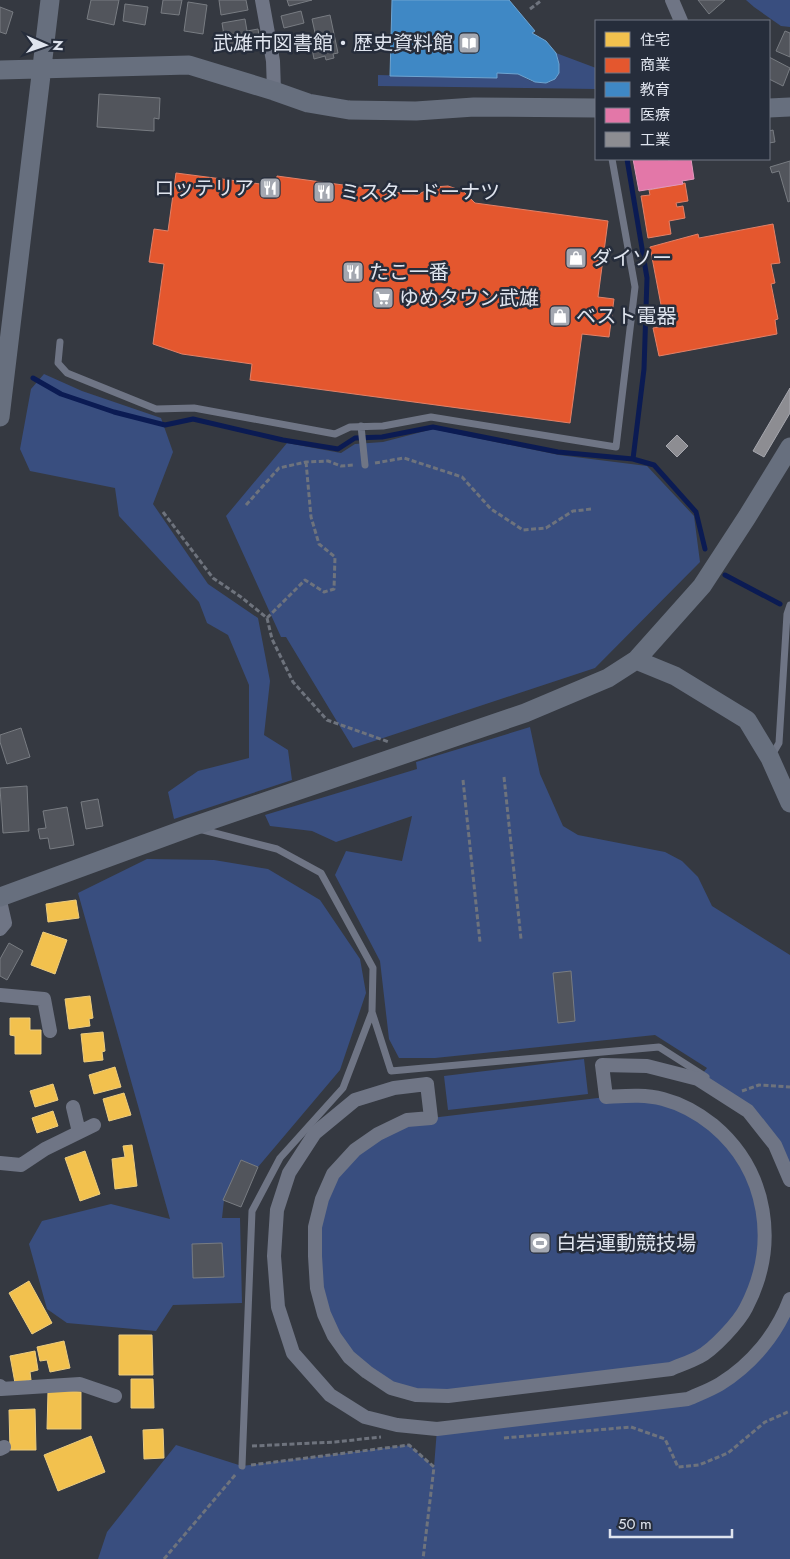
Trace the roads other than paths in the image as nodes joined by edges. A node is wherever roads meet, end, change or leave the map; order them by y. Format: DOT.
graph roads {
  1 [pos="50,0"];
  2 [pos="262,0"];
  3 [pos="672,0"];
  4 [pos="682,20"];
  5 [pos="42,69"];
  6 [pos="0,70"];
  7 [pos="274,90"];
  8 [pos="595,108"];
  9 [pos="770,108"];
  10 [pos="790,108"];
  11 [pos="612,160"];
  12 [pos="60,342"];
  13 [pos="0,417"];
  14 [pos="361,426"];
  15 [pos="790,446"];
  16 [pos="366,465"];
  17 [pos="790,605"];
  18 [pos="636,660"];
  19 [pos="770,758"];
  20 [pos="790,803"];
  21 [pos="191,827"];
  22 [pos="0,897"];
  23 [pos="0,901"];
  24 [pos="0,929"];
  25 [pos="0,996"];
  26 [pos="372,1012"];
  27 [pos="50,1031"];
  28 [pos="717,1084"];
  29 [pos="73,1107"];
  30 [pos="94,1125"];
  31 [pos="79,1132"];
  32 [pos="0,1163"];
  33 [pos="790,1180"];
  34 [pos="790,1299"];
  35 [pos="0,1386"];
  36 [pos="115,1396"];
  37 [pos="242,1466"];
  1 -- 5 [label="street"];
  2 -- 7 [label="street"];
  3 -- 4 [label="street"];
  5 -- 6 [label="street"];
  5 -- 7 [label="street"];
  5 -- 13 [label="street"];
  7 -- 8 [label="street"];
  9 -- 10 [label="street"];
  11 -- 14 [label="lane"];
  12 -- 14 [label="lane"];
  14 -- 16 [label="lane"];
  15 -- 18 [label="street"];
  17 -- 19 [label="lane"];
  18 -- 19 [label="street"];
  18 -- 21 [label="street"];
  19 -- 20 [label="street"];
  21 -- 22 [label="street"];
  21 -- 26 [label="lane"];
  23 -- 24 [label="street"];
  25 -- 27 [label="street"];
  26 -- 28 [label="lane"];
  26 -- 37 [label="lane"];
  29 -- 31 [label="street"];
  30 -- 31 [label="street"];
  31 -- 32 [label="street"];
  33 -- 34 [label="street"];
  35 -- 36 [label="street"];
}
